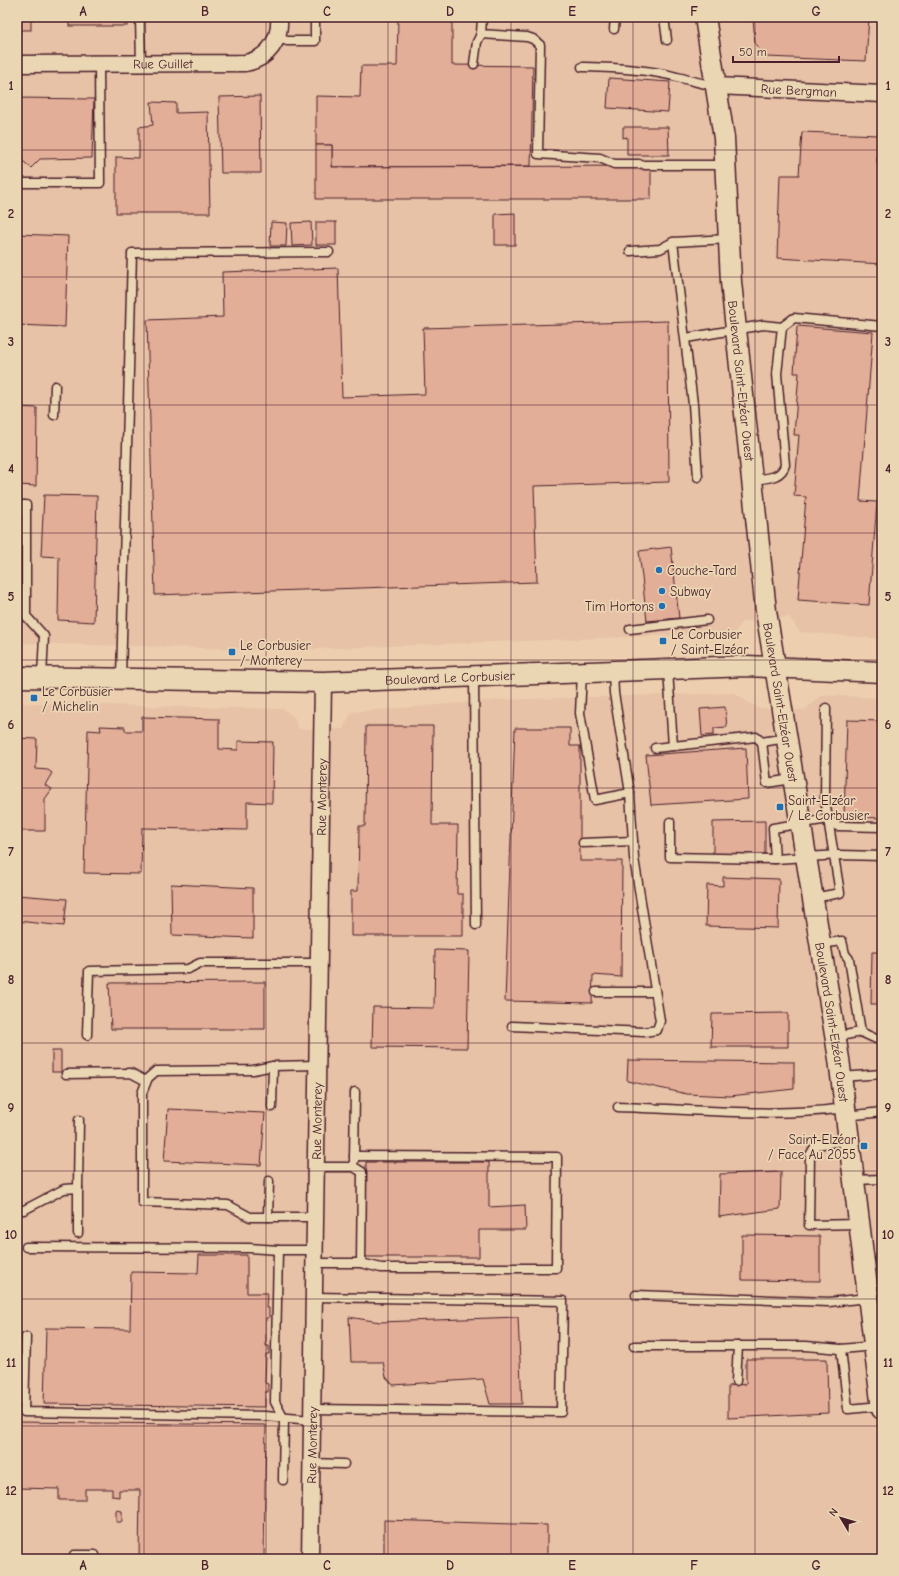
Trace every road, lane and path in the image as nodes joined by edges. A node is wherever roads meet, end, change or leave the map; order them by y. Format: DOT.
graph roads {
  1 [pos="140,17"];
  2 [pos="279,17"];
  3 [pos="315,17"];
  4 [pos="482,17"];
  5 [pos="615,17"];
  6 [pos="664,17"];
  7 [pos="705,17"];
  8 [pos="614,29"];
  9 [pos="481,34"];
  10 [pos="277,37"];
  11 [pos="667,40"];
  12 [pos="17,64"];
  13 [pos="99,64"];
  14 [pos="141,64"];
  15 [pos="474,64"];
  16 [pos="582,67"];
  17 [pos="717,86"];
  18 [pos="882,94"];
  19 [pos="726,166"];
  20 [pos="17,183"];
  21 [pos="729,239"];
  22 [pos="673,242"];
  23 [pos="630,251"];
  24 [pos="328,252"];
  25 [pos="882,326"];
  26 [pos="782,327"];
  27 [pos="736,330"];
  28 [pos="686,338"];
  29 [pos="55,386"];
  30 [pos="54,415"];
  31 [pos="698,477"];
  32 [pos="752,480"];
  33 [pos="17,505"];
  34 [pos="707,620"];
  35 [pos="630,629"];
  36 [pos="774,668"];
  37 [pos="668,670"];
  38 [pos="613,672"];
  39 [pos="882,672"];
  40 [pos="582,673"];
  41 [pos="17,677"];
  42 [pos="474,677"];
  43 [pos="42,678"];
  44 [pos="121,679"];
  45 [pos="323,682"];
  46 [pos="826,708"];
  47 [pos="786,738"];
  48 [pos="762,742"];
  49 [pos="672,746"];
  50 [pos="655,748"];
  51 [pos="792,779"];
  52 [pos="630,793"];
  53 [pos="828,819"];
  54 [pos="670,822"];
  55 [pos="800,825"];
  56 [pos="882,827"];
  57 [pos="633,841"];
  58 [pos="584,843"];
  59 [pos="833,855"];
  60 [pos="882,856"];
  61 [pos="806,858"];
  62 [pos="775,860"];
  63 [pos="813,898"];
  64 [pos="476,925"];
  65 [pos="821,944"];
  66 [pos="318,963"];
  67 [pos="596,992"];
  68 [pos="655,992"];
  69 [pos="512,1026"];
  70 [pos="861,1032"];
  71 [pos="87,1035"];
  72 [pos="835,1037"];
  73 [pos="882,1039"];
  74 [pos="317,1065"];
  75 [pos="273,1066"];
  76 [pos="66,1074"];
  77 [pos="882,1074"];
  78 [pos="841,1077"];
  79 [pos="146,1081"];
  80 [pos="354,1092"];
  81 [pos="272,1107"];
  82 [pos="618,1107"];
  83 [pos="845,1112"];
  84 [pos="882,1112"];
  85 [pos="79,1120"];
  86 [pos="849,1140"];
  87 [pos="354,1156"];
  88 [pos="315,1167"];
  89 [pos="354,1167"];
  90 [pos="882,1179"];
  91 [pos="854,1180"];
  92 [pos="269,1181"];
  93 [pos="78,1188"];
  94 [pos="17,1210"];
  95 [pos="268,1217"];
  96 [pos="314,1217"];
  97 [pos="860,1224"];
  98 [pos="78,1233"];
  99 [pos="26,1247"];
  100 [pos="278,1250"];
  101 [pos="314,1256"];
  102 [pos="361,1263"];
  103 [pos="636,1295"];
  104 [pos="313,1297"];
  105 [pos="868,1298"];
  106 [pos="26,1337"];
  107 [pos="634,1346"];
  108 [pos="738,1346"];
  109 [pos="874,1346"];
  110 [pos="841,1349"];
  111 [pos="21,1370"];
  112 [pos="736,1381"];
  113 [pos="882,1408"];
  114 [pos="312,1414"];
  115 [pos="284,1419"];
  116 [pos="311,1463"];
  117 [pos="344,1464"];
  118 [pos="283,1480"];
  119 [pos="95,1555"];
  120 [pos="74,1559"];
  121 [pos="310,1559"];
  1 -- 14 [label="lane"];
  2 -- 10 [label="street, Rue Guillet"];
  3 -- 10 [label="lane"];
  4 -- 9 [label="lane"];
  5 -- 8 [label="lane"];
  6 -- 11 [label="lane"];
  7 -- 17 [label="street, Boulevard Saint-Elzéar Ouest"];
  9 -- 15 [label="lane"];
  9 -- 19 [label="lane"];
  10 -- 14 [label="street, Rue Guillet"];
  12 -- 13 [label="street, Rue Guillet"];
  13 -- 14 [label="street, Rue Guillet"];
  13 -- 20 [label="lane"];
  16 -- 17 [label="lane"];
  17 -- 18 [label="street, Rue Bergman"];
  17 -- 19 [label="street, Boulevard Saint-Elzéar Ouest"];
  19 -- 21 [label="street, Boulevard Saint-Elzéar Ouest"];
  21 -- 22 [label="lane"];
  21 -- 27 [label="street, Boulevard Saint-Elzéar Ouest"];
  22 -- 23 [label="lane"];
  22 -- 28 [label="lane"];
  24 -- 44 [label="lane"];
  25 -- 26 [label="lane"];
  26 -- 27 [label="lane"];
  26 -- 32 [label="lane"];
  27 -- 28 [label="lane"];
  27 -- 32 [label="street, Boulevard Saint-Elzéar Ouest"];
  28 -- 31 [label="lane"];
  29 -- 30 [label="lane"];
  32 -- 36 [label="street, Boulevard Saint-Elzéar Ouest"];
  33 -- 43 [label="lane"];
  34 -- 35 [label="lane"];
  36 -- 37 [label="street, Boulevard Le Corbusier"];
  36 -- 39 [label="street, Boulevard Le Corbusier"];
  36 -- 47 [label="street, Boulevard Saint-Elzéar Ouest"];
  37 -- 38 [label="street, Boulevard Le Corbusier"];
  37 -- 49 [label="lane"];
  38 -- 40 [label="street, Boulevard Le Corbusier"];
  38 -- 52 [label="lane"];
  40 -- 42 [label="street, Boulevard Le Corbusier"];
  40 -- 52 [label="lane"];
  41 -- 43 [label="street, Boulevard Le Corbusier"];
  42 -- 45 [label="street, Boulevard Le Corbusier"];
  42 -- 64 [label="lane"];
  43 -- 44 [label="street, Boulevard Le Corbusier"];
  44 -- 45 [label="street, Boulevard Le Corbusier"];
  45 -- 66 [label="street, Rue Monterey"];
  46 -- 53 [label="lane"];
  47 -- 48 [label="lane"];
  47 -- 51 [label="street, Boulevard Saint-Elzéar Ouest"];
  48 -- 49 [label="lane"];
  48 -- 51 [label="lane"];
  49 -- 50 [label="lane"];
  51 -- 55 [label="street, Boulevard Saint-Elzéar Ouest"];
  52 -- 57 [label="lane"];
  53 -- 55 [label="lane"];
  53 -- 56 [label="lane"];
  53 -- 59 [label="lane"];
  54 -- 62 [label="lane"];
  55 -- 61 [label="street, Boulevard Saint-Elzéar Ouest"];
  55 -- 62 [label="lane"];
  57 -- 58 [label="lane"];
  57 -- 68 [label="lane"];
  59 -- 60 [label="lane"];
  59 -- 61 [label="lane"];
  59 -- 63 [label="lane"];
  61 -- 62 [label="lane"];
  61 -- 63 [label="street, Boulevard Saint-Elzéar Ouest"];
  63 -- 65 [label="street, Boulevard Saint-Elzéar Ouest"];
  65 -- 70 [label="lane"];
  65 -- 72 [label="street, Boulevard Saint-Elzéar Ouest"];
  66 -- 71 [label="lane"];
  66 -- 74 [label="street, Rue Monterey"];
  67 -- 68 [label="lane"];
  68 -- 69 [label="lane"];
  70 -- 72 [label="lane"];
  70 -- 73 [label="lane"];
  72 -- 78 [label="street, Boulevard Saint-Elzéar Ouest"];
  74 -- 75 [label="lane"];
  74 -- 88 [label="street, Rue Monterey"];
  75 -- 79 [label="lane"];
  75 -- 81 [label="lane"];
  76 -- 79 [label="lane"];
  77 -- 78 [label="lane"];
  78 -- 83 [label="street, Boulevard Saint-Elzéar Ouest"];
  79 -- 95 [label="lane"];
  80 -- 87 [label="lane"];
  82 -- 83 [label="lane"];
  83 -- 84 [label="lane"];
  83 -- 86 [label="street, Boulevard Saint-Elzéar Ouest"];
  85 -- 93 [label="lane"];
  86 -- 91 [label="street, Boulevard Saint-Elzéar Ouest"];
  86 -- 97 [label="lane"];
  87 -- 89 [label="lane"];
  87 -- 102 [label="lane"];
  88 -- 89 [label="lane"];
  88 -- 96 [label="street, Rue Monterey"];
  89 -- 102 [label="lane"];
  90 -- 91 [label="lane"];
  91 -- 97 [label="street, Boulevard Saint-Elzéar Ouest"];
  92 -- 95 [label="lane"];
  93 -- 94 [label="lane"];
  93 -- 98 [label="lane"];
  95 -- 96 [label="lane"];
  96 -- 101 [label="street, Rue Monterey"];
  97 -- 105 [label="street, Boulevard Saint-Elzéar Ouest"];
  99 -- 100 [label="lane"];
  100 -- 101 [label="lane"];
  100 -- 115 [label="lane"];
  101 -- 102 [label="lane"];
  101 -- 104 [label="street, Rue Monterey"];
  103 -- 105 [label="lane"];
  104 -- 114 [label="street, Rue Monterey"];
  104 -- 114 [label="lane"];
  105 -- 109 [label="street, Boulevard Saint-Elzéar Ouest"];
  106 -- 111 [label="lane"];
  107 -- 108 [label="lane"];
  108 -- 110 [label="lane"];
  108 -- 112 [label="lane"];
  109 -- 110 [label="lane"];
  109 -- 113 [label="street, Boulevard Saint-Elzéar Ouest"];
  110 -- 113 [label="lane"];
  111 -- 115 [label="lane"];
  114 -- 115 [label="lane"];
  114 -- 116 [label="street, Rue Monterey"];
  115 -- 118 [label="lane"];
  116 -- 117 [label="lane"];
  116 -- 121 [label="street, Rue Monterey"];
  119 -- 120 [label="lane"];
}
